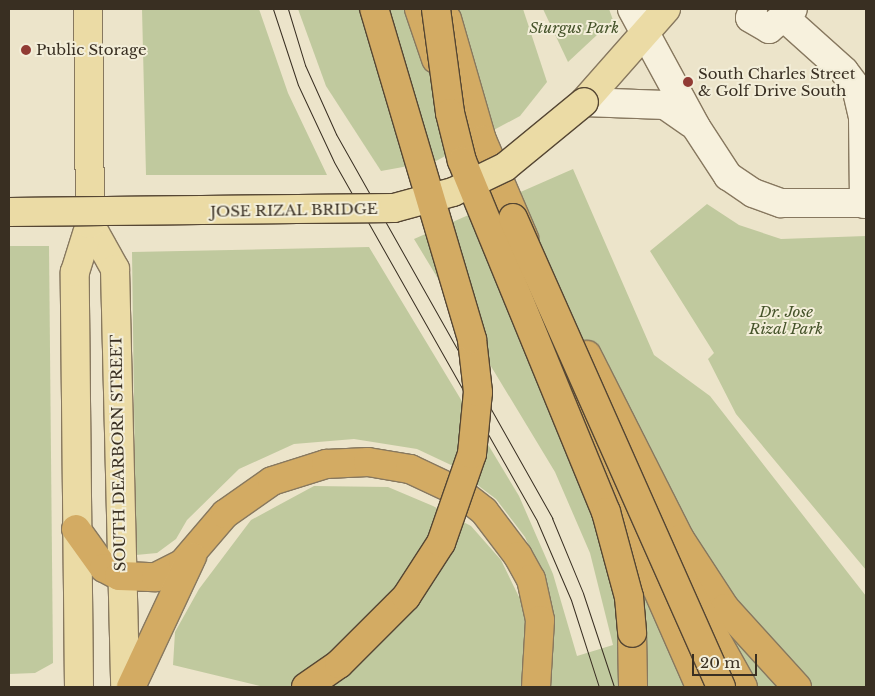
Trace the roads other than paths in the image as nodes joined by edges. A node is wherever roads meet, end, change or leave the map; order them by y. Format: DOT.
graph roads {
  1 [pos="88,9"];
  2 [pos="374,9"];
  3 [pos="418,9"];
  4 [pos="436,9"];
  5 [pos="445,9"];
  6 [pos="632,9"];
  7 [pos="666,9"];
  8 [pos="753,9"];
  9 [pos="789,14"];
  10 [pos="645,32"];
  11 [pos="600,95"];
  12 [pos="864,118"];
  13 [pos="696,128"];
  14 [pos="865,204"];
  15 [pos="9,212"];
  16 [pos="513,218"];
  17 [pos="90,224"];
  18 [pos="610,483"];
  19 [pos="76,529"];
  20 [pos="198,546"];
  21 [pos="119,576"];
  22 [pos="79,687"];
  23 [pos="125,687"];
  24 [pos="131,687"];
  25 [pos="306,687"];
  26 [pos="536,687"];
  27 [pos="633,687"];
  28 [pos="700,687"];
  29 [pos="721,687"];
  30 [pos="742,687"];
  31 [pos="797,687"];
  1 -- 17 [label="main road, SOUTH DEARBORN STREET"];
  2 -- 25 [label="highway, bridge"];
  3 -- 18 [label="highway, bridge"];
  4 -- 27 [label="highway, bridge"];
  5 -- 16 [label="highway"];
  6 -- 10 [label="street"];
  7 -- 10 [label="main road, JOSE RIZAL BRIDGE"];
  8 -- 9 [label="street"];
  9 -- 12 [label="street"];
  10 -- 11 [label="main road, JOSE RIZAL BRIDGE"];
  10 -- 13 [label="street"];
  11 -- 13 [label="street"];
  11 -- 15 [label="main road, JOSE RIZAL BRIDGE, bridge"];
  12 -- 14 [label="street"];
  13 -- 14 [label="street"];
  16 -- 29 [label="highway, bridge"];
  16 -- 31 [label="highway, bridge"];
  17 -- 19 [label="main road, SOUTH DEARBORN STREET"];
  17 -- 21 [label="main road, SOUTH DEARBORN STREET"];
  18 -- 28 [label="highway"];
  18 -- 30 [label="highway, bridge"];
  19 -- 21 [label="highway"];
  19 -- 22 [label="main road, SOUTH DEARBORN STREET"];
  20 -- 21 [label="highway"];
  20 -- 24 [label="highway"];
  20 -- 26 [label="highway"];
  21 -- 23 [label="main road, SOUTH DEARBORN STREET"];
}
